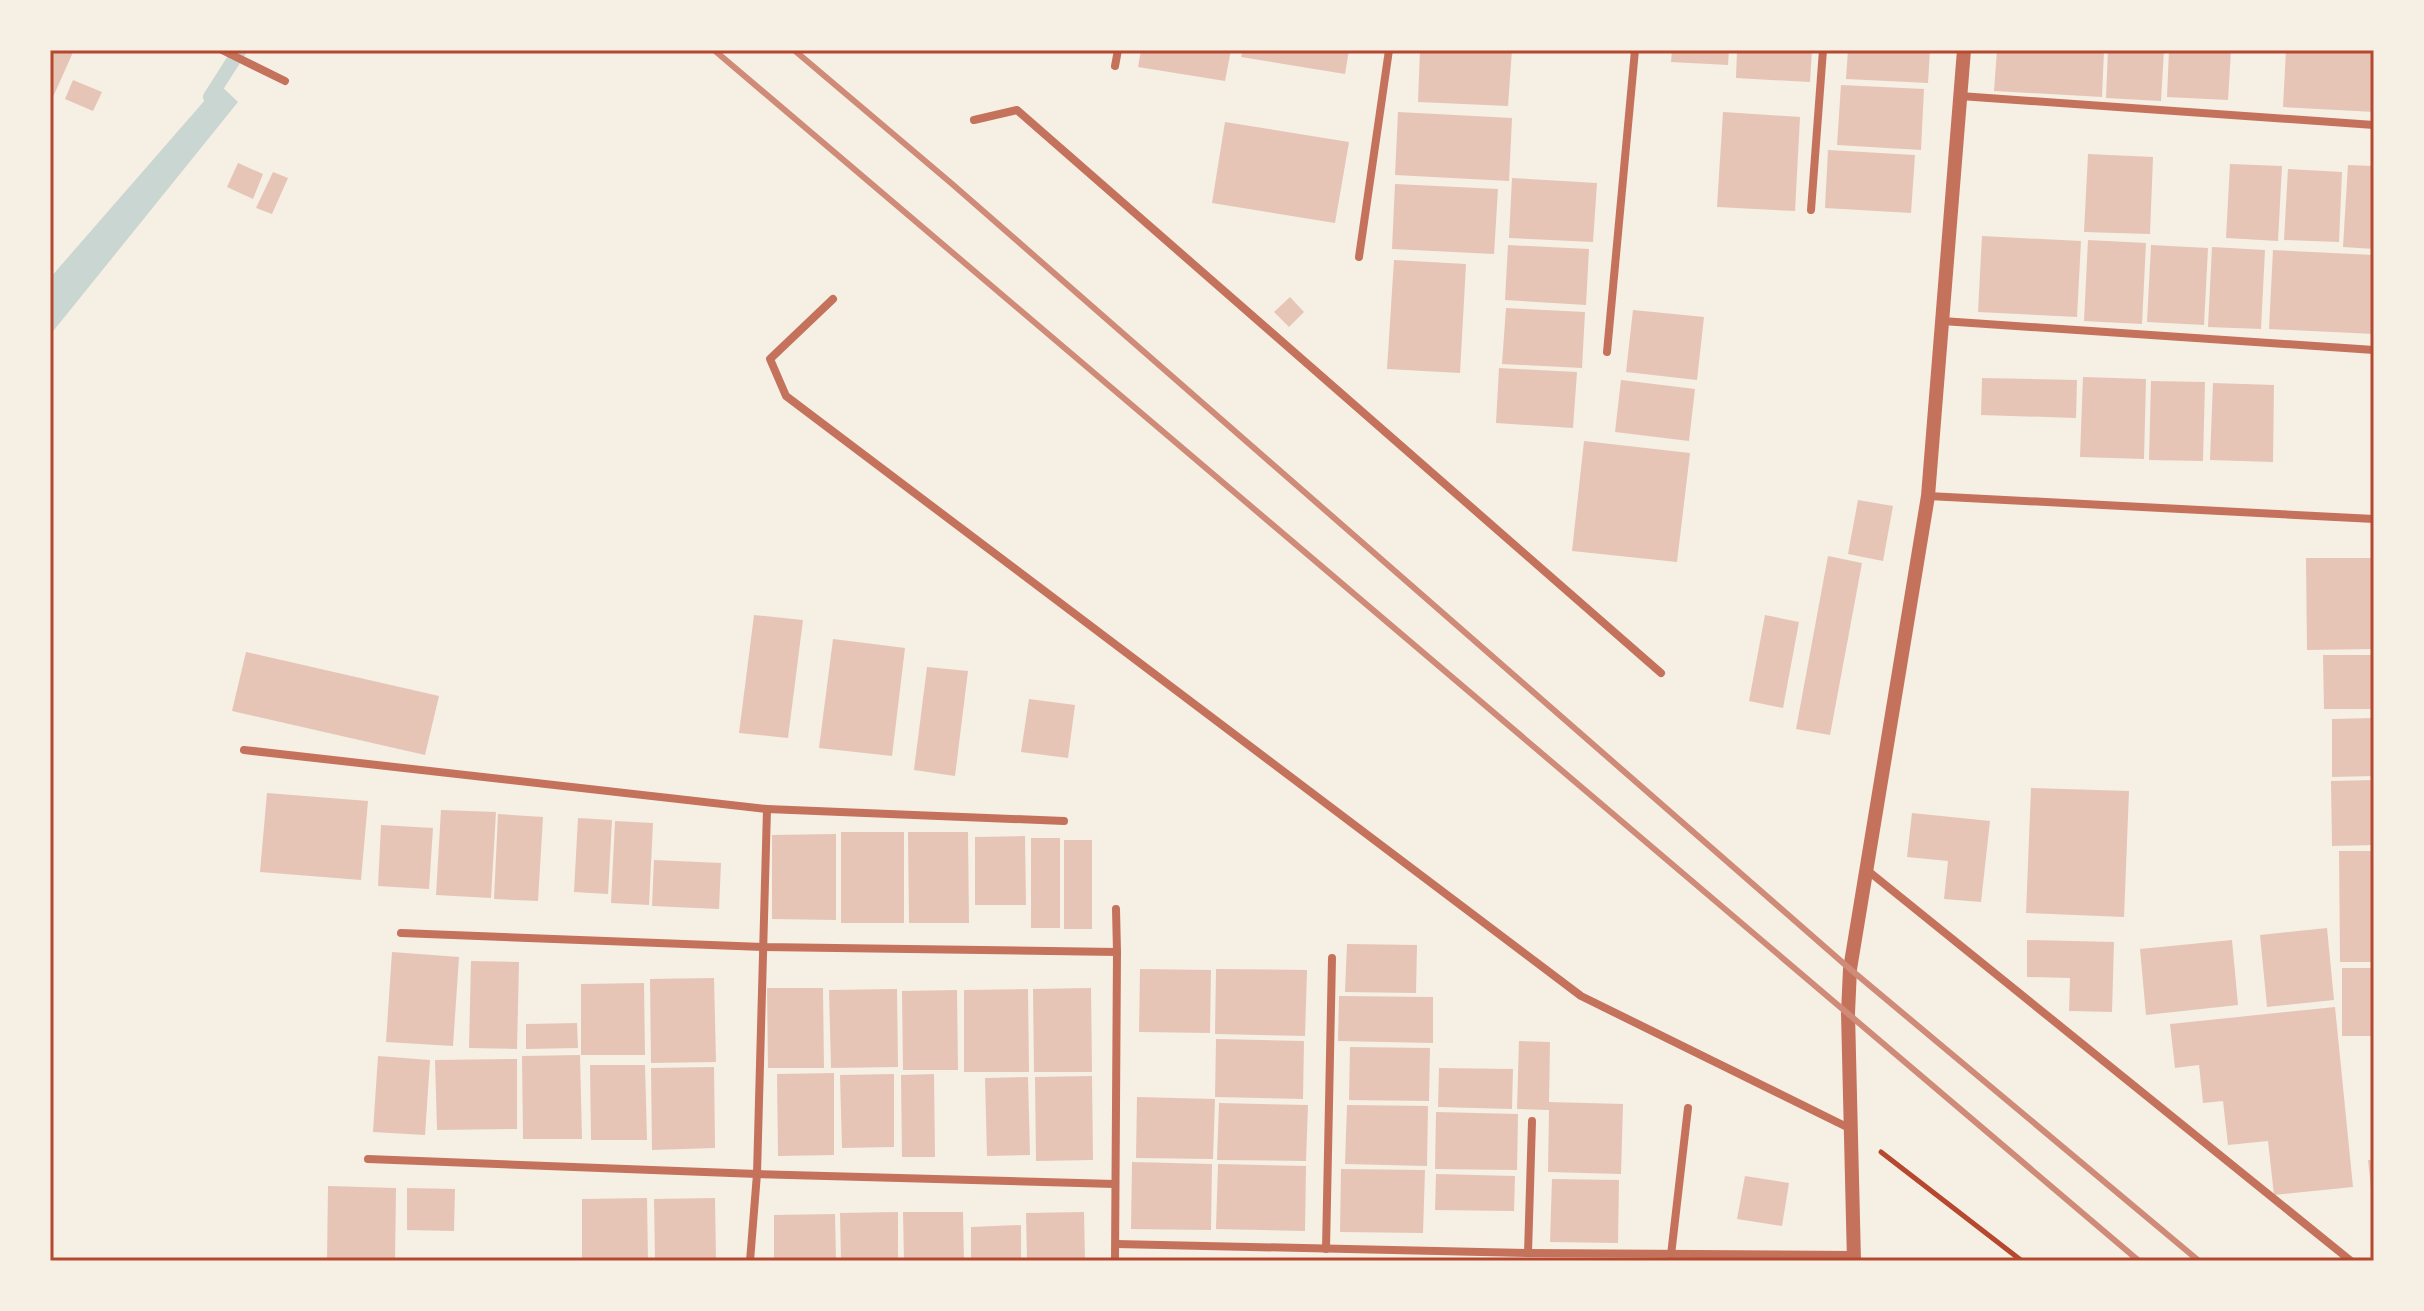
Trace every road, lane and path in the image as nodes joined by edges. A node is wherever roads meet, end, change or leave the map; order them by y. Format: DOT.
graph roads {
  1 [pos="222,50"];
  2 [pos="1118,50"];
  3 [pos="1389,50"];
  4 [pos="1635,50"];
  5 [pos="1823,50"];
  6 [pos="1964,50"];
  7 [pos="1115,66"];
  8 [pos="285,81"];
  9 [pos="1960,96"];
  10 [pos="974,120"];
  11 [pos="2374,125"];
  12 [pos="1811,210"];
  13 [pos="1359,257"];
  14 [pos="833,299"];
  15 [pos="1942,321"];
  16 [pos="2374,350"];
  17 [pos="1607,352"];
  18 [pos="1928,496"];
  19 [pos="2374,519"];
  20 [pos="1661,673"];
  21 [pos="244,750"];
  22 [pos="767,809"];
  23 [pos="1064,821"];
  24 [pos="1867,870"];
  25 [pos="1116,909"];
  26 [pos="401,933"];
  27 [pos="763,947"];
  28 [pos="1117,952"];
  29 [pos="1332,958"];
  30 [pos="1688,1108"];
  31 [pos="1532,1121"];
  32 [pos="1852,1129"];
  33 [pos="368,1159"];
  34 [pos="757,1174"];
  35 [pos="1115,1184"];
  36 [pos="1116,1244"];
  37 [pos="1326,1249"];
  38 [pos="1528,1253"];
  39 [pos="1671,1255"];
  40 [pos="1854,1258"];
  41 [pos="750,1261"];
  42 [pos="1115,1261"];
  43 [pos="2022,1261"];
  44 [pos="2351,1261"];
  1 -- 8 [label="street"];
  2 -- 7 [label="street"];
  3 -- 13 [label="street"];
  4 -- 17 [label="street"];
  5 -- 12 [label="street"];
  6 -- 9 [label="street"];
  9 -- 11 [label="street"];
  9 -- 15 [label="street"];
  10 -- 20 [label="street"];
  14 -- 32 [label="street"];
  15 -- 16 [label="street"];
  15 -- 18 [label="street"];
  18 -- 19 [label="street"];
  18 -- 24 [label="street"];
  21 -- 22 [label="street"];
  22 -- 23 [label="street"];
  22 -- 27 [label="street"];
  24 -- 32 [label="street"];
  24 -- 44 [label="street"];
  25 -- 28 [label="street"];
  26 -- 27 [label="street"];
  27 -- 28 [label="street"];
  27 -- 34 [label="street"];
  28 -- 35 [label="street"];
  29 -- 37 [label="street"];
  30 -- 39 [label="street"];
  31 -- 38 [label="street"];
  32 -- 40 [label="street"];
  32 -- 43 [label="path"];
  33 -- 34 [label="street"];
  34 -- 35 [label="street"];
  34 -- 41 [label="street"];
  35 -- 36 [label="street"];
  36 -- 37 [label="street"];
  36 -- 42 [label="street"];
  37 -- 38 [label="street"];
  38 -- 39 [label="street"];
  39 -- 40 [label="street"];
}
